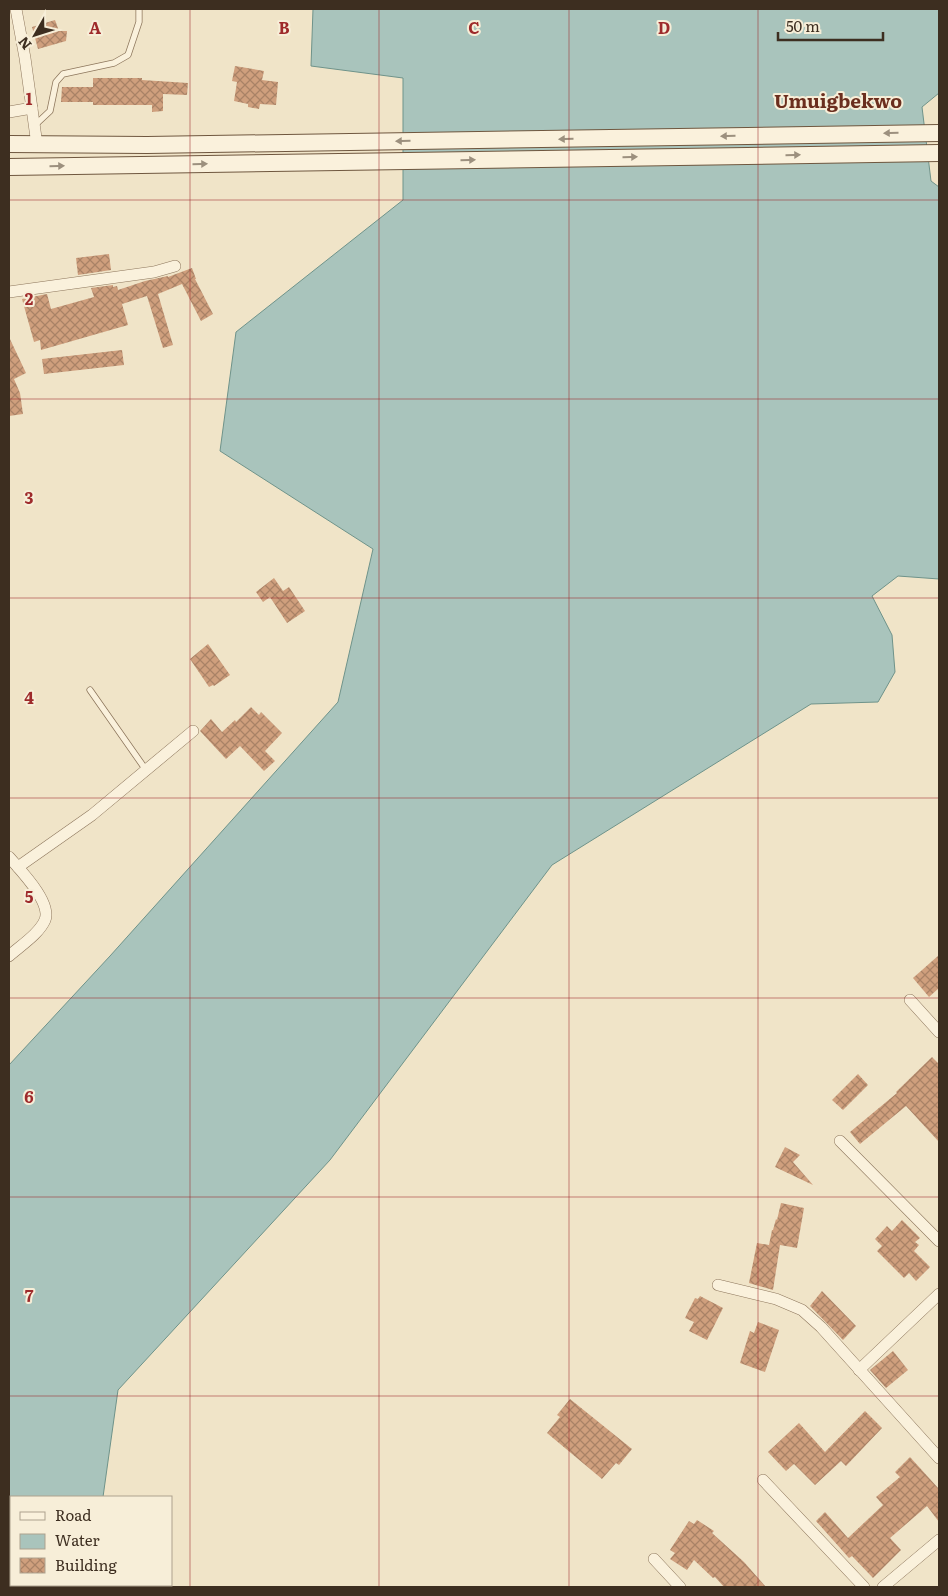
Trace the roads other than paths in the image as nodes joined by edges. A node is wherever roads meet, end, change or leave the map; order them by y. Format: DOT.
graph roads {
  1 [pos="16,9"];
  2 [pos="139,9"];
  3 [pos="32,108"];
  4 [pos="9,112"];
  5 [pos="34,126"];
  6 [pos="939,133"];
  7 [pos="9,144"];
  8 [pos="37,145"];
  9 [pos="939,153"];
  10 [pos="9,167"];
  11 [pos="175,266"];
  12 [pos="9,292"];
  13 [pos="90,690"];
  14 [pos="194,731"];
  15 [pos="146,770"];
  16 [pos="9,857"];
  17 [pos="18,867"];
  18 [pos="9,956"];
  19 [pos="910,1000"];
  20 [pos="939,1032"];
  21 [pos="840,1141"];
  22 [pos="939,1240"];
  23 [pos="718,1286"];
  24 [pos="939,1294"];
  25 [pos="859,1370"];
  26 [pos="939,1458"];
  27 [pos="763,1480"];
  28 [pos="939,1540"];
  29 [pos="654,1559"];
  30 [pos="680,1587"];
  31 [pos="864,1587"];
  32 [pos="883,1587"];
  1 -- 3 [label="street"];
  2 -- 5 [label="lane"];
  3 -- 4 [label="street"];
  3 -- 5 [label="street"];
  5 -- 8 [label="street"];
  6 -- 8 [label="main road, one-way"];
  7 -- 8 [label="main road"];
  10 -- 9 [label="main road, one-way"];
  11 -- 12 [label="street"];
  13 -- 15 [label="lane"];
  14 -- 15 [label="street"];
  15 -- 17 [label="street"];
  16 -- 17 [label="street"];
  17 -- 18 [label="street"];
  19 -- 20 [label="street"];
  21 -- 22 [label="street"];
  23 -- 25 [label="street"];
  24 -- 25 [label="street"];
  25 -- 26 [label="street"];
  27 -- 31 [label="street"];
  28 -- 32 [label="street"];
  29 -- 30 [label="street"];
}
